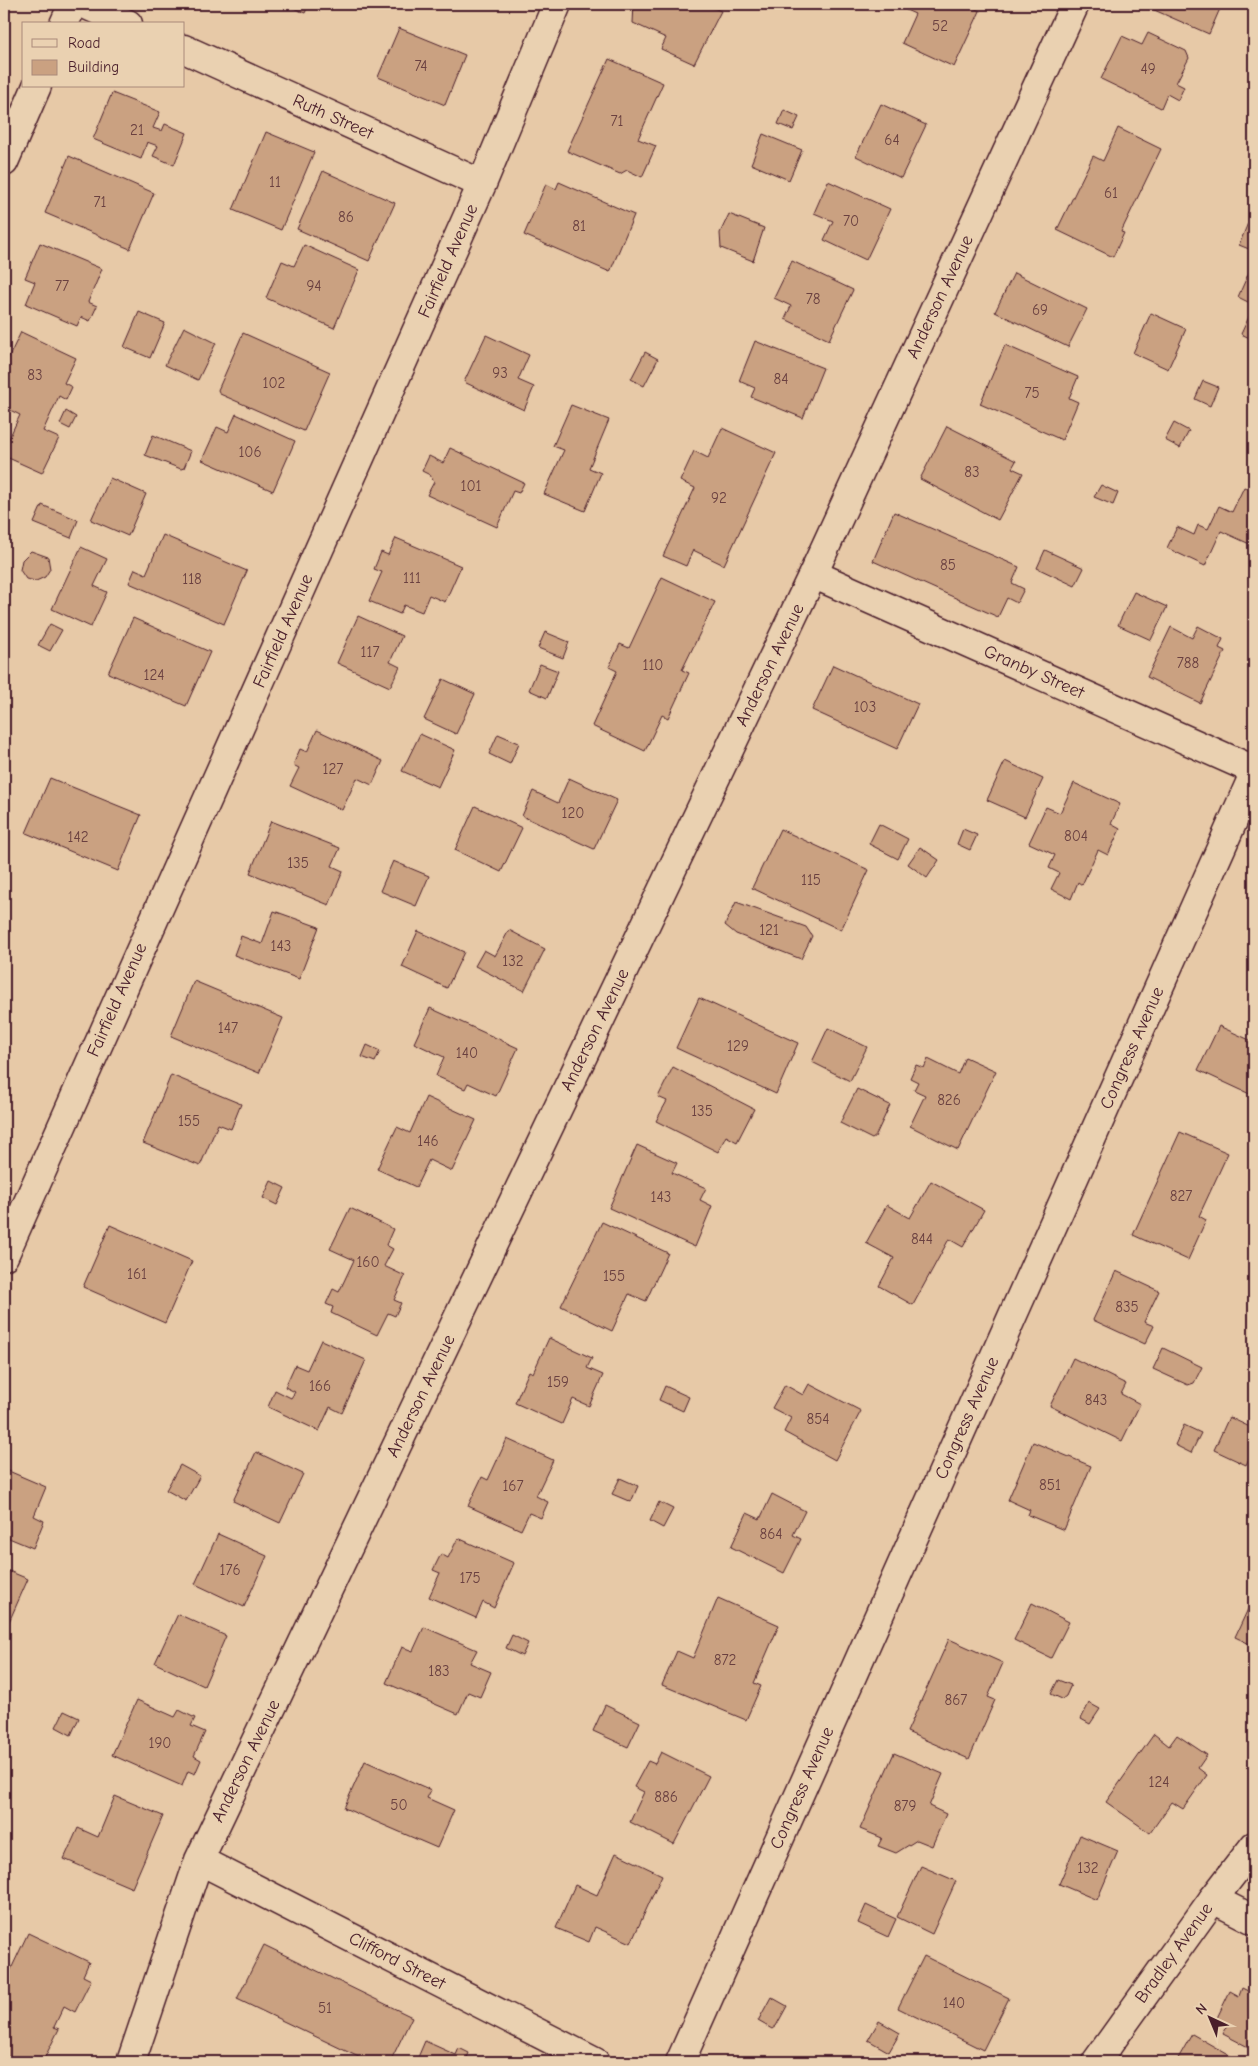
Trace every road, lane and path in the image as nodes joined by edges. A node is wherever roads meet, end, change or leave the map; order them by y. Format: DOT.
graph roads {
  1 [pos="73,4"];
  2 [pos="84,4"];
  3 [pos="557,4"];
  4 [pos="1075,4"];
  5 [pos="65,22"];
  6 [pos="124,22"];
  7 [pos="185,49"];
  8 [pos="36,88"];
  9 [pos="4,162"];
  10 [pos="482,184"];
  11 [pos="813,574"];
  12 [pos="1254,770"];
  13 [pos="1254,774"];
  14 [pos="11,1218"];
  15 [pos="4,1256"];
  16 [pos="1254,1846"];
  17 [pos="199,1860"];
  18 [pos="1213,1899"];
  19 [pos="1254,1920"];
  20 [pos="132,2062"];
  21 [pos="595,2062"];
  22 [pos="680,2062"];
  23 [pos="1096,2062"];
  1 -- 5 [label="street"];
  2 -- 6 [label="street"];
  3 -- 10 [label="street, Fairfield Avenue"];
  4 -- 11 [label="street, Anderson Avenue"];
  7 -- 10 [label="street, Ruth Street"];
  8 -- 9 [label="street"];
  10 -- 14 [label="street, Fairfield Avenue"];
  11 -- 12 [label="street, Granby Street"];
  11 -- 17 [label="street, Anderson Avenue"];
  13 -- 22 [label="street, Congress Avenue"];
  14 -- 15 [label="street, Fairfield Avenue"];
  16 -- 18 [label="street, Bradley Avenue"];
  17 -- 20 [label="street, Anderson Avenue"];
  17 -- 21 [label="street, Clifford Street"];
  18 -- 19 [label="street"];
  18 -- 23 [label="street, Bradley Avenue"];
}
